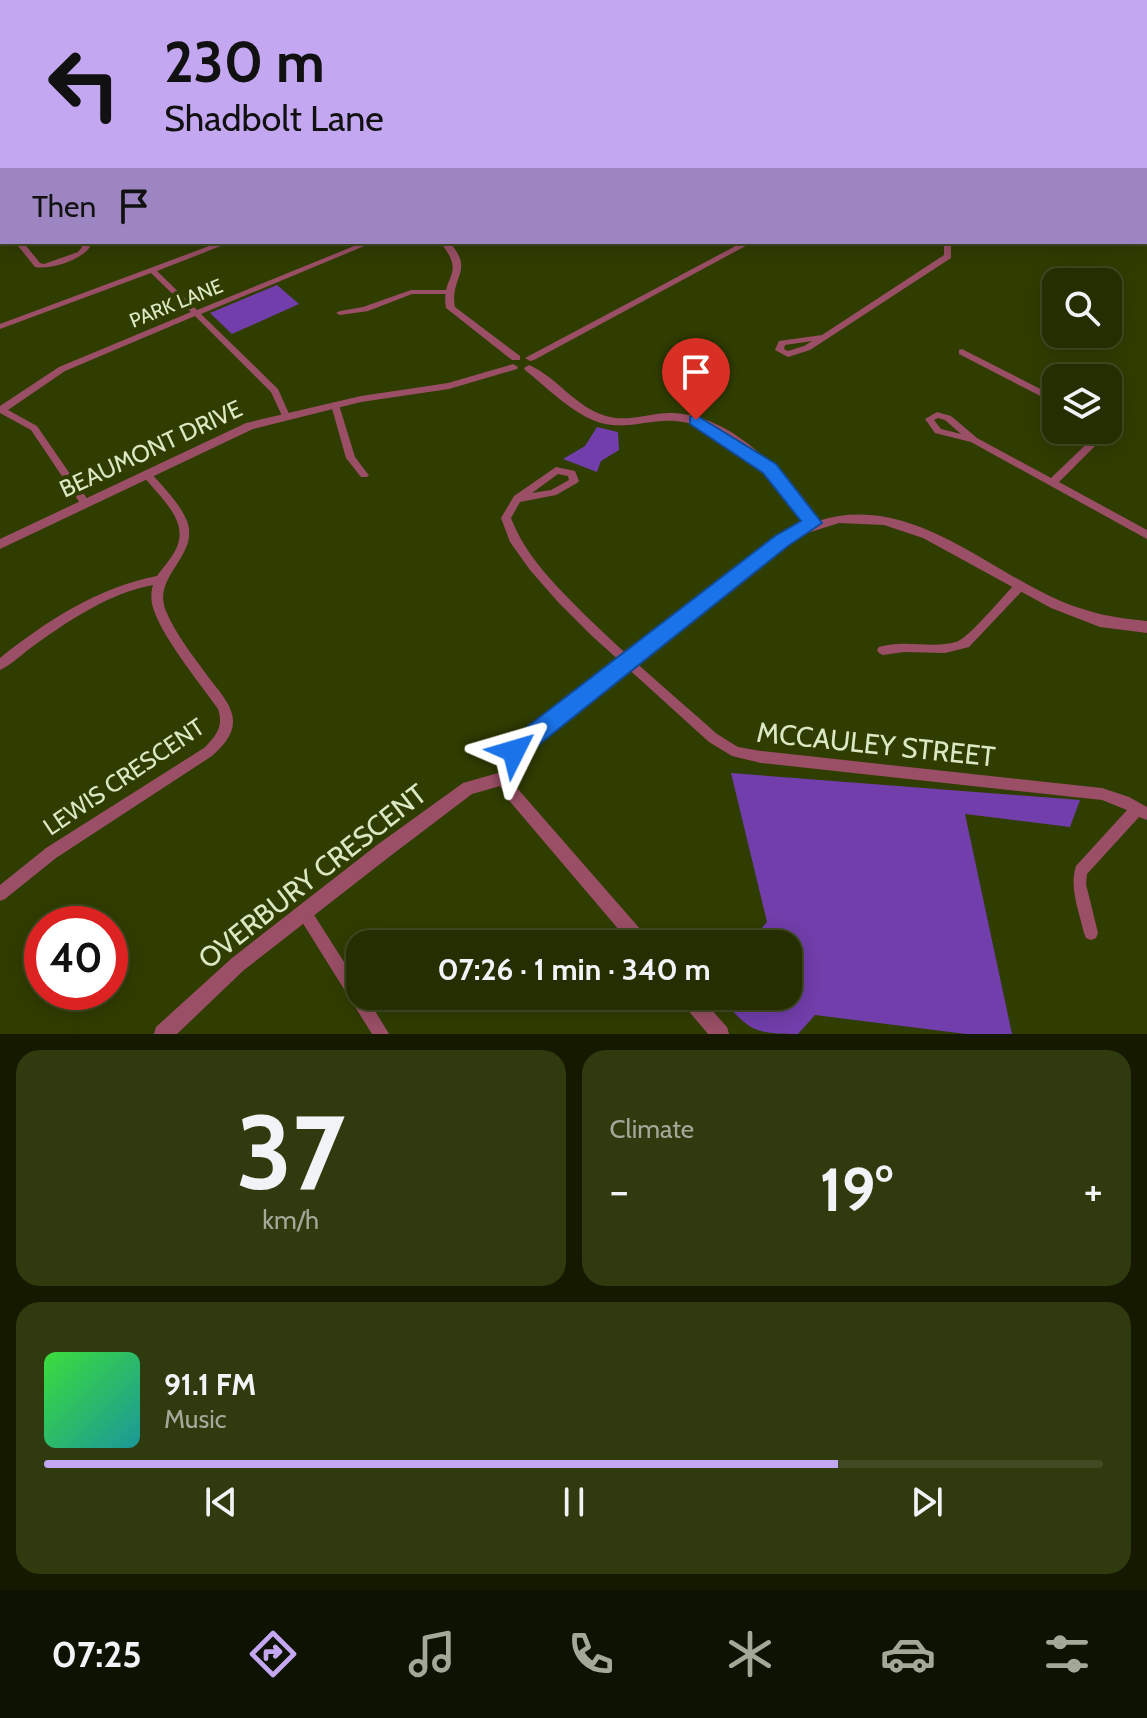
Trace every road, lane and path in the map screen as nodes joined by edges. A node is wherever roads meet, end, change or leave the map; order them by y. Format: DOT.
graph roads {
  1 [pos="21,244"];
  2 [pos="84,244"];
  3 [pos="222,244"];
  4 [pos="365,244"];
  5 [pos="446,244"];
  6 [pos="745,244"];
  7 [pos="947,244"];
  8 [pos="152,270"];
  9 [pos="449,292"];
  10 [pos="196,313"];
  11 [pos="340,313"];
  12 [pos="0,327"];
  13 [pos="823,337"];
  14 [pos="962,352"];
  15 [pos="515,362"];
  16 [pos="530,363"];
  17 [pos="1042,394"];
  18 [pos="335,405"];
  19 [pos="1,409"];
  20 [pos="286,416"];
  21 [pos="974,440"];
  22 [pos="1092,444"];
  23 [pos="147,474"];
  24 [pos="364,475"];
  25 [pos="1052,483"];
  26 [pos="517,499"];
  27 [pos="85,503"];
  28 [pos="813,523"];
  29 [pos="1147,535"];
  30 [pos="0,544"];
  31 [pos="159,580"];
  32 [pos="1019,587"];
  33 [pos="1147,627"];
  34 [pos="883,650"];
  35 [pos="629,659"];
  36 [pos="0,665"];
  37 [pos="505,778"];
  38 [pos="1143,811"];
  39 [pos="0,894"];
  40 [pos="304,912"];
  41 [pos="630,930"];
  42 [pos="1091,933"];
  43 [pos="699,1010"];
  44 [pos="163,1034"];
  45 [pos="381,1034"];
  46 [pos="720,1034"];
  1 -- 2 [label="street"];
  3 -- 8 [label="street"];
  4 -- 10 [label="street, PARK LANE"];
  5 -- 9 [label="street"];
  6 -- 16 [label="street"];
  7 -- 13 [label="street"];
  8 -- 10 [label="street"];
  8 -- 12 [label="street"];
  9 -- 11 [label="street"];
  9 -- 15 [label="street"];
  10 -- 19 [label="street, PARK LANE"];
  10 -- 20 [label="street"];
  14 -- 17 [label="street"];
  15 -- 16 [label="street"];
  15 -- 18 [label="street, BEAUMONT DRIVE"];
  16 -- 28 [label="street"];
  18 -- 20 [label="street, BEAUMONT DRIVE"];
  18 -- 24 [label="street"];
  19 -- 27 [label="street"];
  20 -- 23 [label="street, BEAUMONT DRIVE"];
  21 -- 25 [label="street"];
  22 -- 25 [label="street"];
  23 -- 27 [label="street, BEAUMONT DRIVE"];
  23 -- 31 [label="street"];
  25 -- 29 [label="street"];
  26 -- 26 [label="street"];
  26 -- 35 [label="street, MCCAULEY STREET"];
  27 -- 30 [label="street, BEAUMONT DRIVE"];
  28 -- 32 [label="street"];
  28 -- 35 [label="street"];
  31 -- 36 [label="street"];
  31 -- 39 [label="street, LEWIS CRESCENT"];
  32 -- 33 [label="street"];
  32 -- 34 [label="street"];
  35 -- 37 [label="street"];
  35 -- 38 [label="street, MCCAULEY STREET"];
  37 -- 40 [label="street, OVERBURY CRESCENT"];
  37 -- 41 [label="street"];
  38 -- 42 [label="street"];
  40 -- 44 [label="street, OVERBURY CRESCENT"];
  40 -- 45 [label="street"];
  43 -- 46 [label="street"];
}
